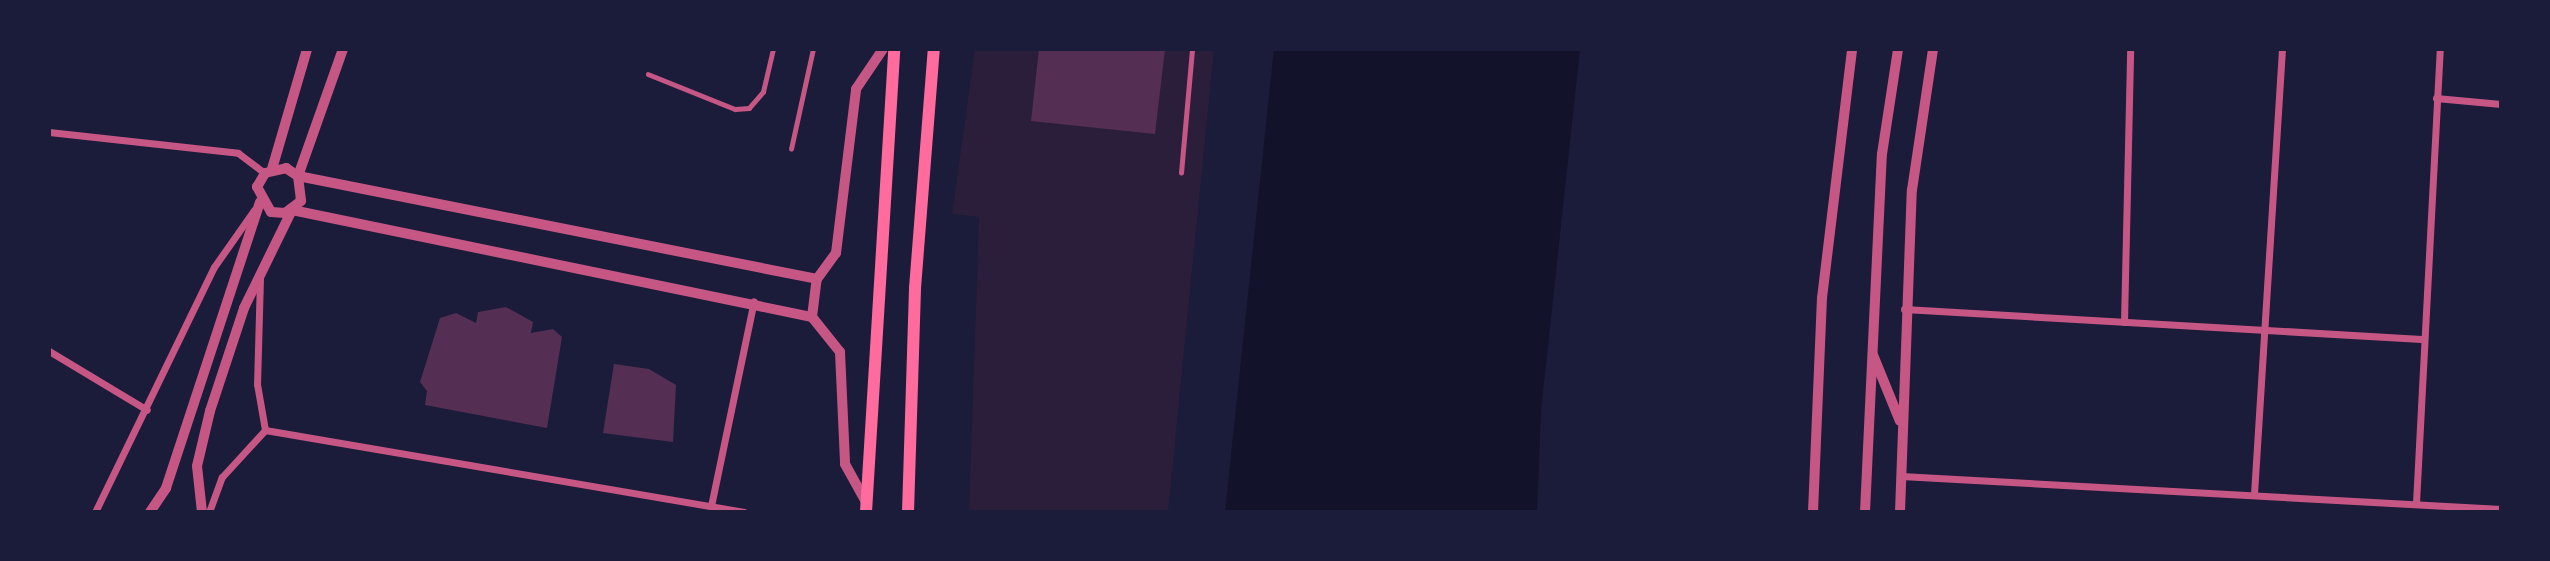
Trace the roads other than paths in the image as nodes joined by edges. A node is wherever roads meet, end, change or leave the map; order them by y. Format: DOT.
graph roads {
  1 [pos="307,49"];
  2 [pos="343,49"];
  3 [pos="773,49"];
  4 [pos="813,49"];
  5 [pos="883,49"];
  6 [pos="894,49"];
  7 [pos="934,49"];
  8 [pos="1192,49"];
  9 [pos="1852,49"];
  10 [pos="1898,49"];
  11 [pos="1933,49"];
  12 [pos="2130,49"];
  13 [pos="2282,49"];
  14 [pos="2440,49"];
  15 [pos="648,74"];
  16 [pos="2436,98"];
  17 [pos="2501,104"];
  18 [pos="49,132"];
  19 [pos="791,149"];
  20 [pos="268,171"];
  21 [pos="1181,173"];
  22 [pos="298,176"];
  23 [pos="260,202"];
  24 [pos="292,210"];
  25 [pos="259,274"];
  26 [pos="817,279"];
  27 [pos="755,300"];
  28 [pos="1904,309"];
  29 [pos="812,317"];
  30 [pos="2124,322"];
  31 [pos="2264,330"];
  32 [pos="2421,339"];
  33 [pos="1871,350"];
  34 [pos="49,351"];
  35 [pos="147,411"];
  36 [pos="1902,427"];
  37 [pos="265,429"];
  38 [pos="1902,476"];
  39 [pos="2254,494"];
  40 [pos="2416,503"];
  41 [pos="711,506"];
  42 [pos="866,507"];
  43 [pos="2501,509"];
  44 [pos="95,512"];
  45 [pos="150,512"];
  46 [pos="202,512"];
  47 [pos="209,512"];
  48 [pos="744,512"];
  49 [pos="908,512"];
  50 [pos="1813,512"];
  51 [pos="1865,512"];
  52 [pos="1900,512"];
  1 -- 20 [label="street"];
  2 -- 22 [label="street"];
  3 -- 15 [label="lane"];
  4 -- 19 [label="lane"];
  5 -- 26 [label="street"];
  6 -- 42 [label="main road"];
  7 -- 49 [label="main road"];
  8 -- 21 [label="lane"];
  9 -- 50 [label="street"];
  10 -- 33 [label="street"];
  11 -- 28 [label="street"];
  12 -- 30 [label="street"];
  13 -- 31 [label="street"];
  14 -- 16 [label="street"];
  16 -- 17 [label="street"];
  16 -- 32 [label="street"];
  18 -- 20 [label="street"];
  20 -- 22 [label="street"];
  20 -- 23 [label="street"];
  22 -- 24 [label="street"];
  22 -- 26 [label="street"];
  23 -- 24 [label="street"];
  23 -- 35 [label="street"];
  23 -- 45 [label="street"];
  24 -- 25 [label="street"];
  24 -- 27 [label="street"];
  25 -- 37 [label="street"];
  25 -- 46 [label="street"];
  26 -- 29 [label="street"];
  27 -- 29 [label="street"];
  27 -- 41 [label="street"];
  28 -- 30 [label="street"];
  28 -- 36 [label="street"];
  29 -- 42 [label="street"];
  30 -- 31 [label="street"];
  31 -- 32 [label="street"];
  31 -- 39 [label="street"];
  32 -- 40 [label="street"];
  33 -- 36 [label="street"];
  33 -- 51 [label="street"];
  34 -- 35 [label="street"];
  35 -- 44 [label="street"];
  36 -- 38 [label="street"];
  37 -- 41 [label="street"];
  37 -- 47 [label="street"];
  38 -- 39 [label="street"];
  38 -- 52 [label="street"];
  39 -- 40 [label="street"];
  40 -- 43 [label="street"];
  41 -- 48 [label="street"];
}
